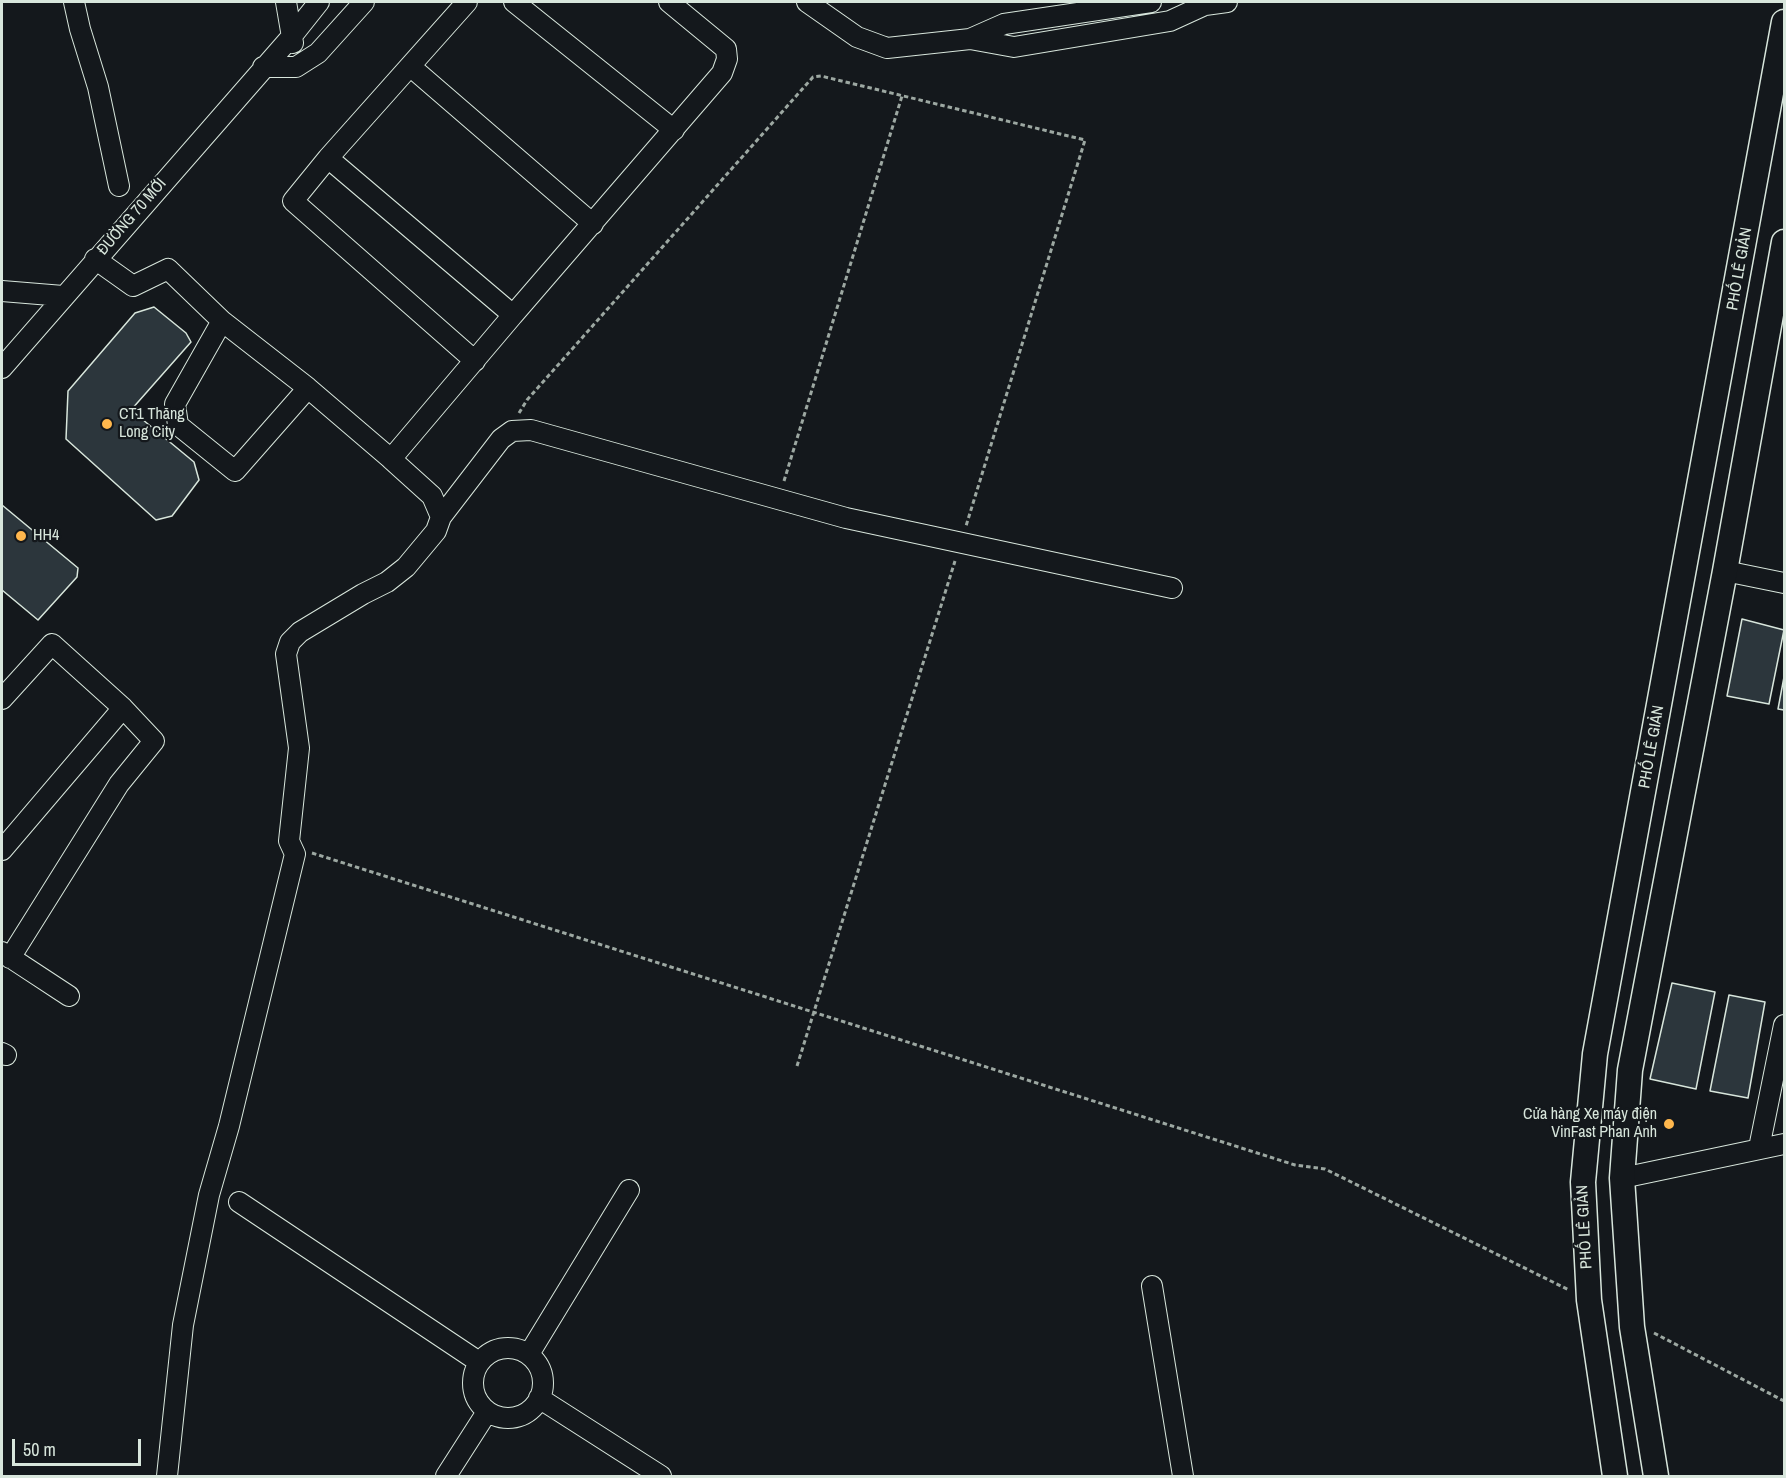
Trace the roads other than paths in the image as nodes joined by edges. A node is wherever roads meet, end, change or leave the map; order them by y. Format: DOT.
graph roads {
  1 [pos="74,2"];
  2 [pos="286,2"];
  3 [pos="364,2"];
  4 [pos="467,2"];
  5 [pos="514,2"];
  6 [pos="669,2"];
  7 [pos="807,2"];
  8 [pos="1151,2"];
  9 [pos="1184,2"];
  10 [pos="1227,2"];
  11 [pos="1205,3"];
  12 [pos="312,5"];
  13 [pos="1096,6"];
  14 [pos="1785,22"];
  15 [pos="292,36"];
  16 [pos="970,39"];
  17 [pos="318,53"];
  18 [pos="410,66"];
  19 [pos="263,67"];
  20 [pos="296,67"];
  21 [pos="674,130"];
  22 [pos="328,158"];
  23 [pos="119,186"];
  24 [pos="593,224"];
  25 [pos="1785,242"];
  26 [pos="95,260"];
  27 [pos="2,291"];
  28 [pos="63,296"];
  29 [pos="513,315"];
  30 [pos="222,321"];
  31 [pos="475,361"];
  32 [pos="2,368"];
  33 [pos="308,388"];
  34 [pos="391,459"];
  35 [pos="441,517"];
  36 [pos="1686,563"];
  37 [pos="1725,571"];
  38 [pos="1785,583"];
  39 [pos="1172,588"];
  40 [pos="2,699"];
  41 [pos="123,708"];
  42 [pos="2,850"];
  43 [pos="5,955"];
  44 [pos="69,996"];
  45 [pos="1785,1025"];
  46 [pos="1785,1144"];
  47 [pos="1759,1148"];
  48 [pos="1622,1178"];
  49 [pos="628,1190"];
  50 [pos="239,1202"];
  51 [pos="1152,1286"];
  52 [pos="529,1354"];
  53 [pos="479,1362"];
  54 [pos="539,1398"];
  55 [pos="487,1412"];
  56 [pos="167,1476"];
  57 [pos="446,1476"];
  58 [pos="661,1476"];
  59 [pos="1183,1476"];
  60 [pos="1615,1476"];
  61 [pos="1656,1476"];
  1 -- 23 [label="street"];
  2 -- 15 [label="street"];
  3 -- 17 [label="street"];
  4 -- 18 [label="street"];
  5 -- 21 [label="street"];
  6 -- 21 [label="street"];
  7 -- 16 [label="street"];
  8 -- 13 [label="street"];
  9 -- 11 [label="street"];
  10 -- 11 [label="street"];
  11 -- 16 [label="street"];
  12 -- 15 [label="street, ĐƯỜNG 70 MỚI"];
  12 -- 17 [label="street"];
  13 -- 16 [label="street"];
  14 -- 36 [label="main road, PHỐ LÊ GIẢN"];
  15 -- 19 [label="street, ĐƯỜNG 70 MỚI"];
  15 -- 20 [label="street"];
  17 -- 20 [label="street"];
  18 -- 22 [label="street"];
  18 -- 24 [label="street"];
  19 -- 20 [label="street"];
  19 -- 26 [label="street, ĐƯỜNG 70 MỚI"];
  21 -- 24 [label="street"];
  22 -- 29 [label="street"];
  22 -- 31 [label="street"];
  24 -- 29 [label="street"];
  25 -- 37 [label="main road"];
  26 -- 28 [label="street, ĐƯỜNG 70 MỚI"];
  26 -- 30 [label="street"];
  27 -- 28 [label="street"];
  28 -- 32 [label="street, ĐƯỜNG 70 MỚI"];
  29 -- 31 [label="street"];
  30 -- 33 [label="street"];
  30 -- 33 [label="street"];
  31 -- 34 [label="street"];
  33 -- 34 [label="street"];
  34 -- 35 [label="street"];
  35 -- 39 [label="street"];
  35 -- 56 [label="street"];
  36 -- 37 [label="main road"];
  36 -- 60 [label="main road, PHỐ LÊ GIẢN"];
  37 -- 38 [label="street"];
  37 -- 48 [label="main road"];
  40 -- 41 [label="street"];
  41 -- 42 [label="street"];
  41 -- 43 [label="street"];
  43 -- 44 [label="street"];
  45 -- 47 [label="street"];
  46 -- 47 [label="street"];
  47 -- 48 [label="street"];
  48 -- 61 [label="main road"];
  49 -- 52 [label="street"];
  50 -- 53 [label="street"];
  51 -- 59 [label="street"];
  52 -- 53 [label="street"];
  52 -- 54 [label="street"];
  53 -- 55 [label="street"];
  54 -- 55 [label="street"];
  54 -- 58 [label="street"];
  55 -- 57 [label="street"];
}
